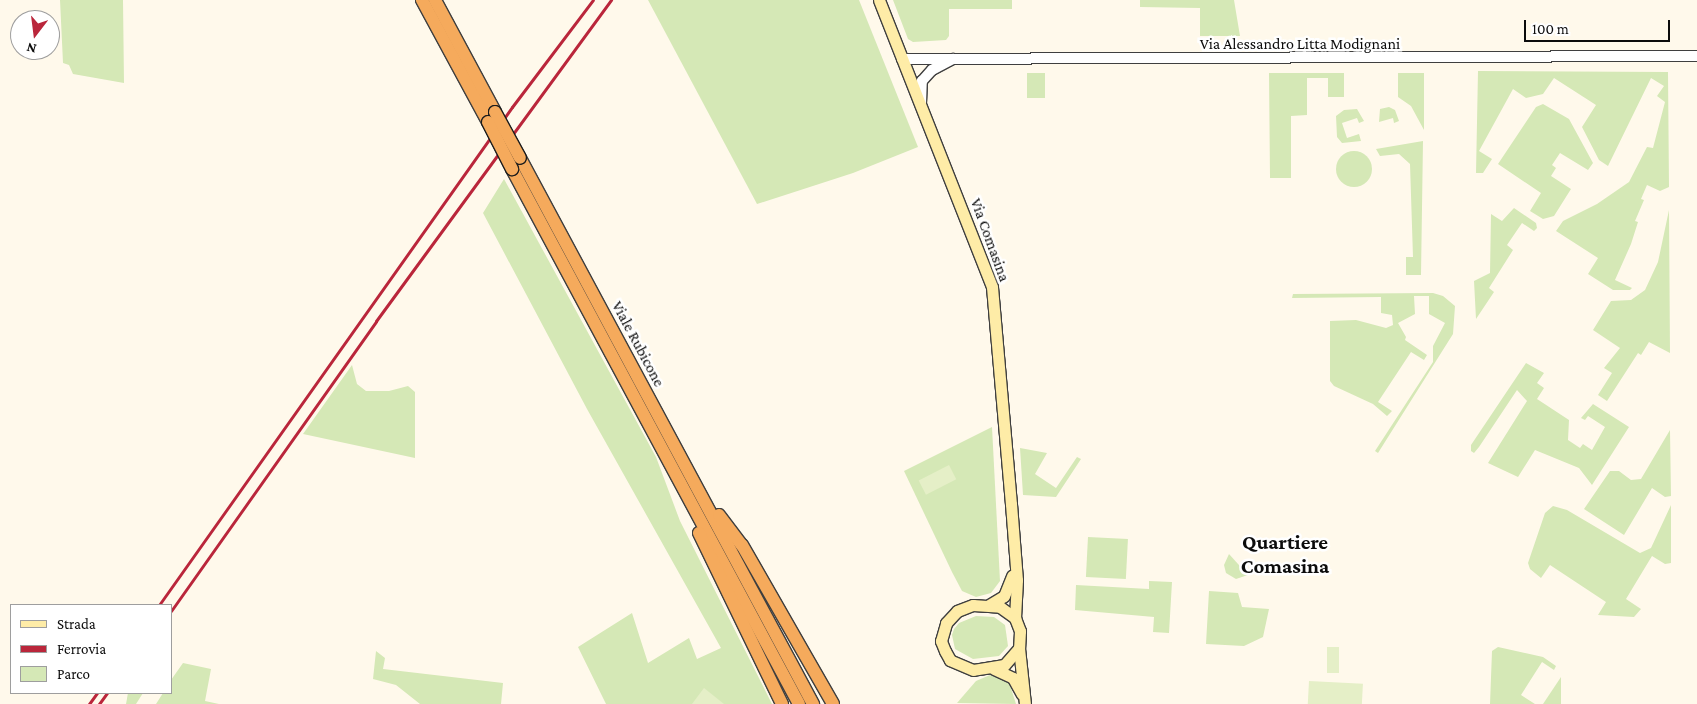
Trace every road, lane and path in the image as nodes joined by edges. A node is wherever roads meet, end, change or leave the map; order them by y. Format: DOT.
graph roads {
  1 [pos="422,0"];
  2 [pos="435,0"];
  3 [pos="879,1"];
  4 [pos="1697,56"];
  5 [pos="902,59"];
  6 [pos="954,59"];
  7 [pos="920,107"];
  8 [pos="491,117"];
  9 [pos="516,164"];
  10 [pos="694,481"];
  11 [pos="683,488"];
  12 [pos="1014,562"];
  13 [pos="989,605"];
  14 [pos="1015,618"];
  15 [pos="1019,648"];
  16 [pos="994,668"];
  17 [pos="1025,702"];
  18 [pos="782,704"];
  19 [pos="799,704"];
  20 [pos="813,704"];
  21 [pos="833,704"];
  1 -- 8 [label="highway, Viale Rubicone"];
  2 -- 8 [label="highway, Viale Rubicone"];
  3 -- 5 [label="main road, Via Comasina"];
  4 -- 6 [label="street, Via Alessandro Litta Modignani"];
  5 -- 6 [label="street, Via Alessandro Litta Modignani"];
  5 -- 7 [label="main road, Via Comasina"];
  6 -- 7 [label="street"];
  7 -- 12 [label="main road, Via Comasina"];
  8 -- 9 [label="highway, Viale Rubicone, bridge"];
  9 -- 10 [label="highway, Viale Rubicone"];
  9 -- 11 [label="highway, Viale Rubicone"];
  10 -- 20 [label="highway, Viale Rubicone"];
  10 -- 21 [label="highway"];
  11 -- 18 [label="highway"];
  11 -- 19 [label="highway, Viale Rubicone"];
  12 -- 13 [label="main road, Via Comasina"];
  12 -- 14 [label="main road, Via Comasina"];
  13 -- 14 [label="main road"];
  13 -- 16 [label="main road"];
  14 -- 15 [label="main road"];
  15 -- 16 [label="main road"];
  15 -- 17 [label="main road"];
  16 -- 17 [label="main road"];
}
